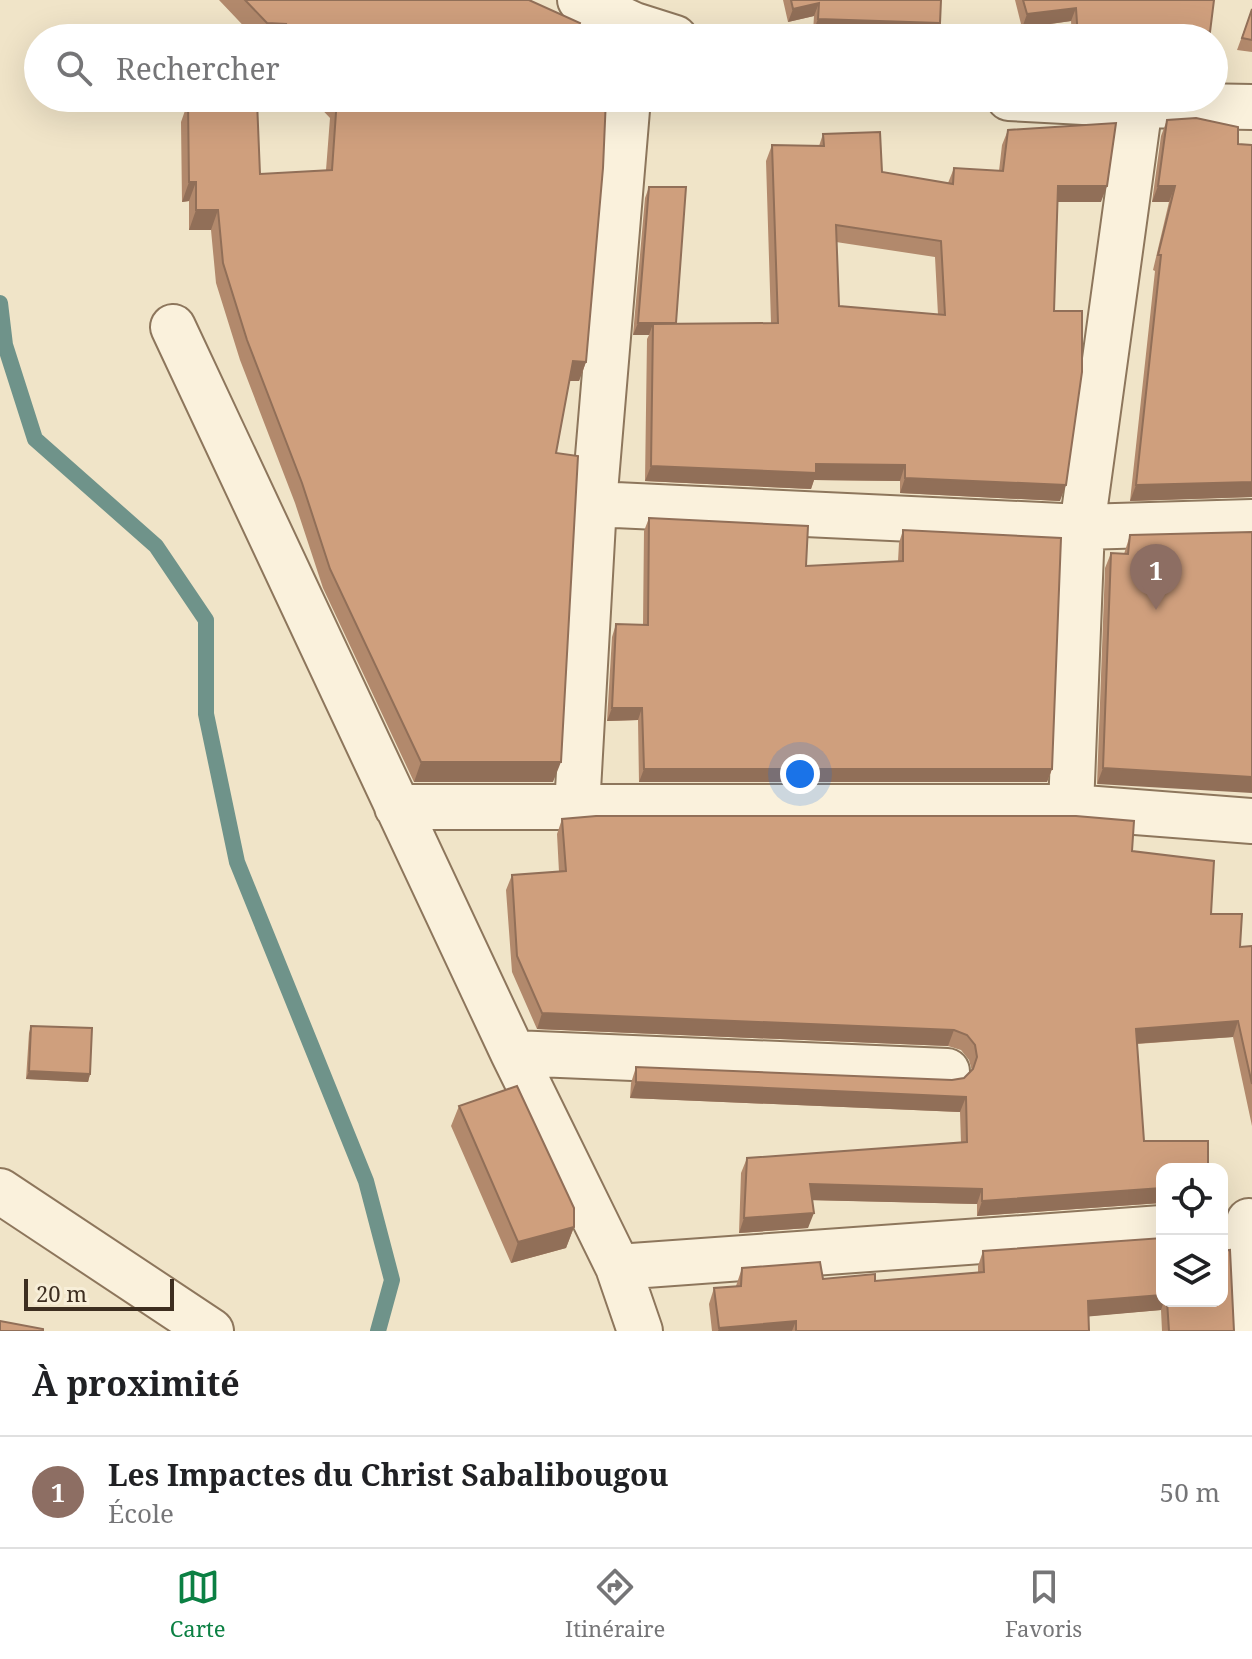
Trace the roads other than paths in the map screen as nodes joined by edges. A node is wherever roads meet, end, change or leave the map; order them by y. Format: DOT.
graph roads {
  1 [pos="580,0"];
  2 [pos="641,24"];
  3 [pos="1228,107"];
  4 [pos="1252,107"];
  5 [pos="627,112"];
  6 [pos="1139,112"];
  7 [pos="173,327"];
  8 [pos="594,504"];
  9 [pos="1252,522"];
  10 [pos="1082,527"];
  11 [pos="397,807"];
  12 [pos="1071,807"];
  13 [pos="577,808"];
  14 [pos="1252,821"];
  15 [pos="513,1053"];
  16 [pos="947,1071"];
  17 [pos="0,1191"];
  18 [pos="1241,1222"];
  19 [pos="1156,1228"];
  20 [pos="618,1267"];
  21 [pos="211,1331"];
  22 [pos="640,1331"];
  23 [pos="1251,1331"];
  1 -- 2 [label="street"];
  3 -- 4 [label="street"];
  5 -- 8 [label="street"];
  6 -- 10 [label="street"];
  7 -- 11 [label="street"];
  8 -- 10 [label="street"];
  8 -- 13 [label="street"];
  9 -- 10 [label="street"];
  10 -- 12 [label="street"];
  11 -- 13 [label="street"];
  11 -- 15 [label="street"];
  12 -- 13 [label="street"];
  12 -- 14 [label="street"];
  15 -- 16 [label="street"];
  15 -- 20 [label="street"];
  17 -- 21 [label="street"];
  18 -- 23 [label="street"];
  19 -- 20 [label="street"];
  20 -- 22 [label="street"];
}
